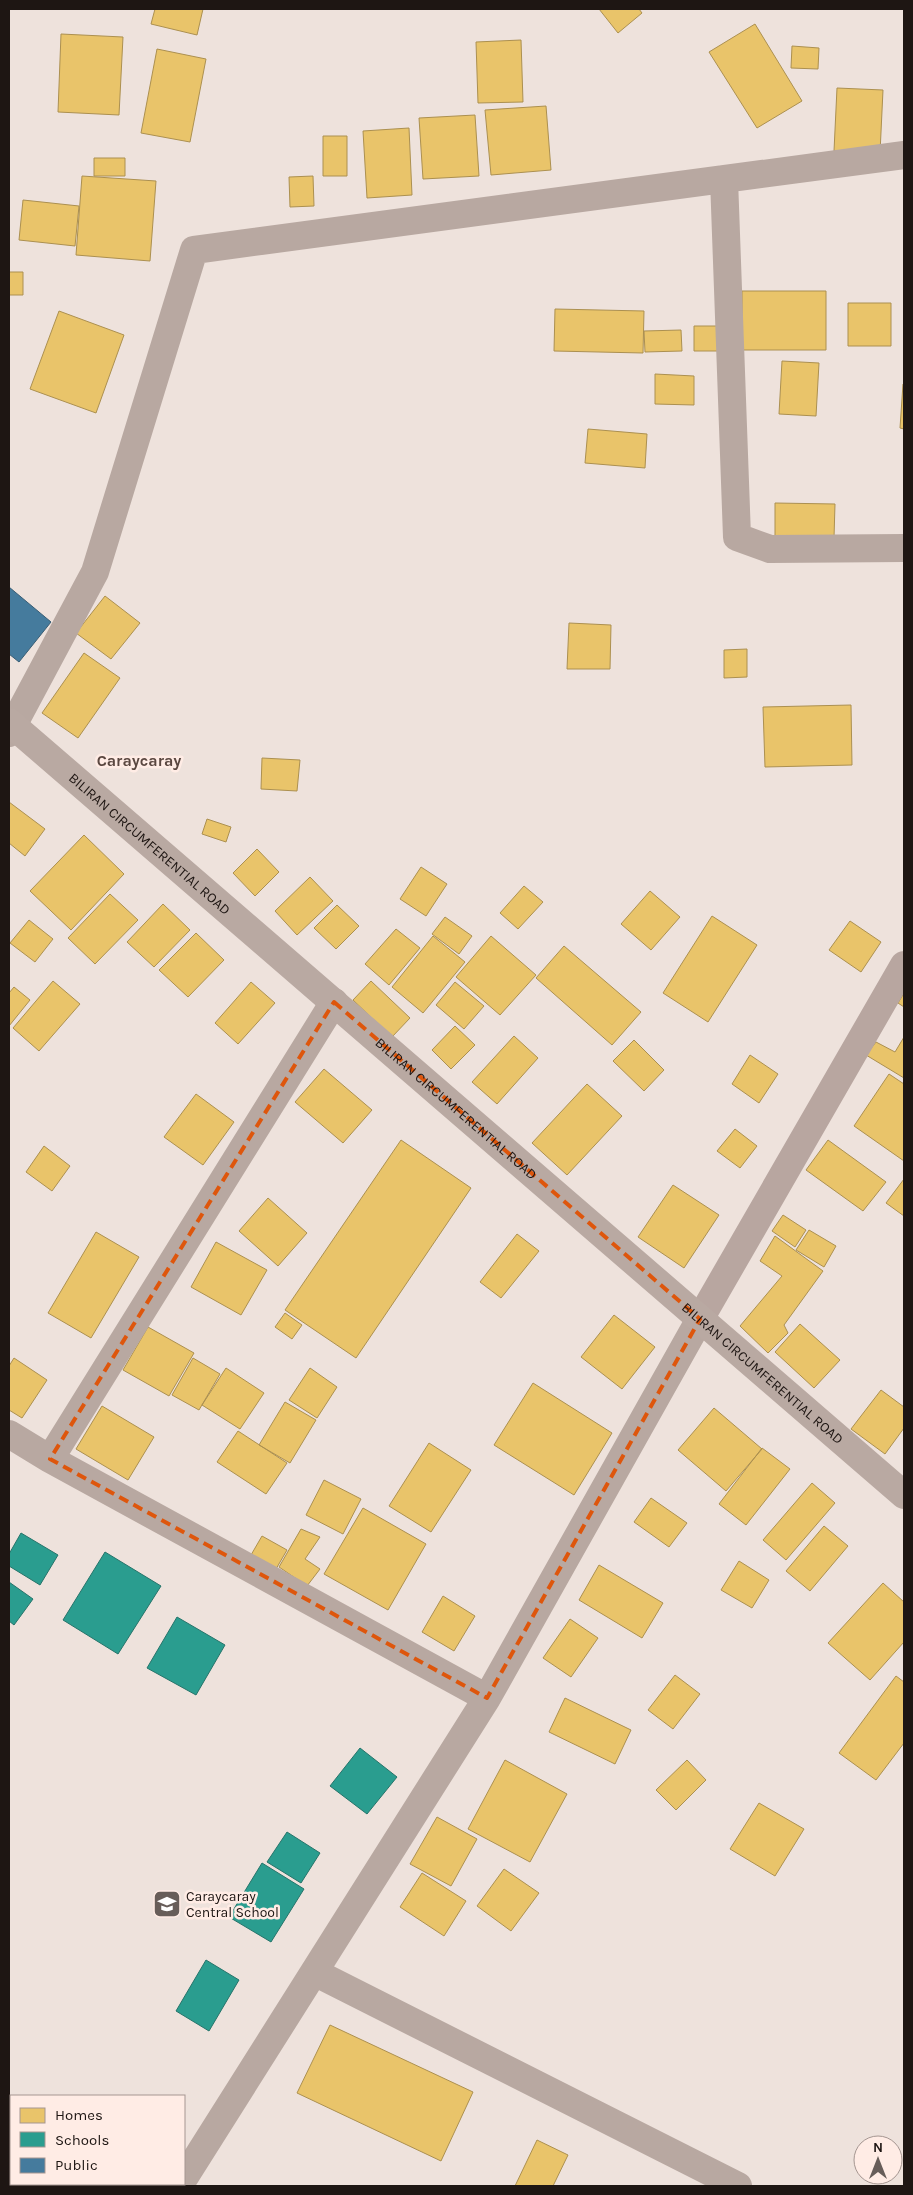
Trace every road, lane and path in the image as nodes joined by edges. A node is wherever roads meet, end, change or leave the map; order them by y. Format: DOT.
graph roads {
  1 [pos="904,154"];
  2 [pos="724,179"];
  3 [pos="904,548"];
  4 [pos="10,727"];
  5 [pos="904,966"];
  6 [pos="334,1002"];
  7 [pos="700,1319"];
  8 [pos="9,1434"];
  9 [pos="50,1459"];
  10 [pos="904,1496"];
  11 [pos="487,1698"];
  12 [pos="314,1972"];
  13 [pos="185,2176"];
  14 [pos="738,2186"];
  1 -- 2 [label="street"];
  2 -- 3 [label="street"];
  2 -- 4 [label="street"];
  4 -- 6 [label="main road, BILIRAN CIRCUMFERENTIAL ROAD"];
  5 -- 7 [label="street"];
  6 -- 7 [label="main road, BILIRAN CIRCUMFERENTIAL ROAD"];
  6 -- 9 [label="street"];
  7 -- 10 [label="main road, BILIRAN CIRCUMFERENTIAL ROAD"];
  7 -- 11 [label="street"];
  8 -- 9 [label="street"];
  9 -- 11 [label="street"];
  11 -- 12 [label="street"];
  12 -- 13 [label="street"];
  12 -- 14 [label="street"];
}
